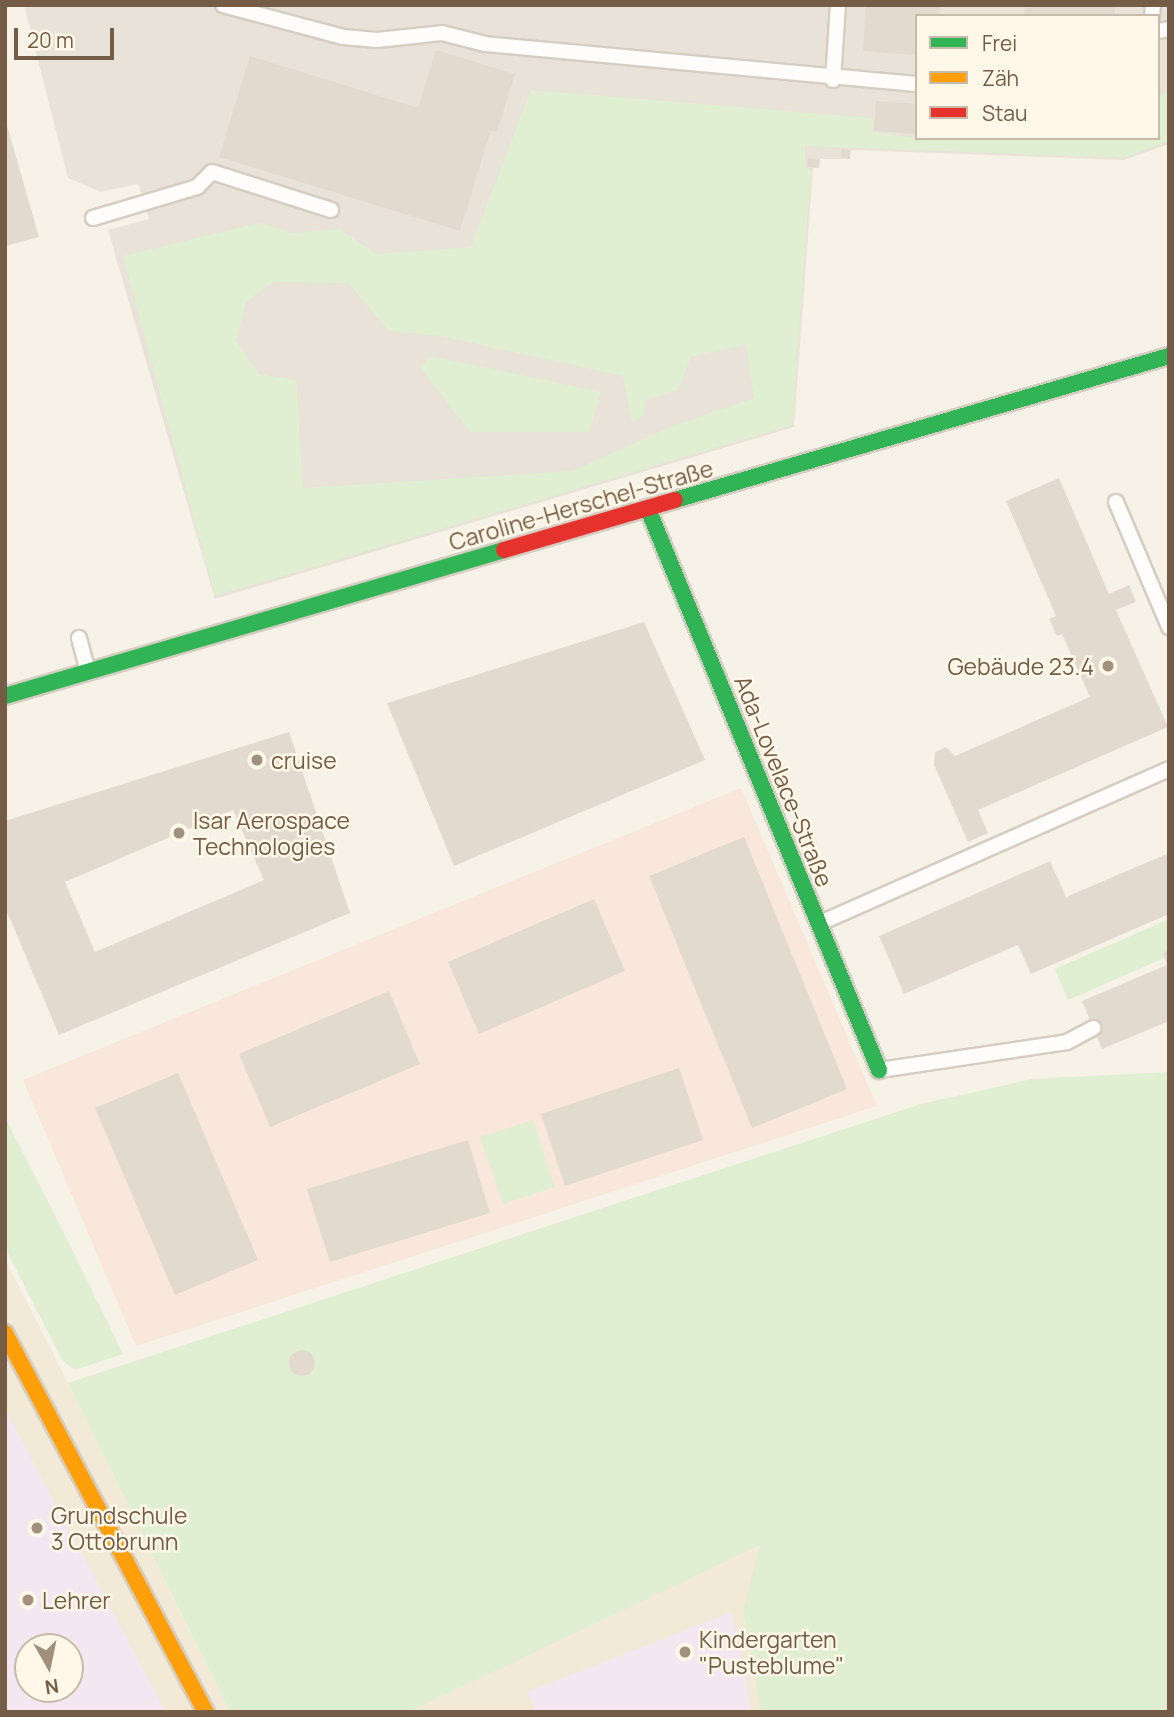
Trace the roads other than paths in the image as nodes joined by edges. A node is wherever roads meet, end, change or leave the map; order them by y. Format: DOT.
graph roads {
  1 [pos="223,5"];
  2 [pos="838,5"];
  3 [pos="832,79"];
  4 [pos="915,84"];
  5 [pos="331,210"];
  6 [pos="93,218"];
  7 [pos="1169,356"];
  8 [pos="1116,502"];
  9 [pos="648,509"];
  10 [pos="1169,627"];
  11 [pos="79,638"];
  12 [pos="89,672"];
  13 [pos="5,696"];
  14 [pos="1169,769"];
  15 [pos="819,923"];
  16 [pos="1093,1028"];
  17 [pos="879,1070"];
  18 [pos="5,1333"];
  19 [pos="206,1712"];
  1 -- 3 [label="lane"];
  2 -- 3 [label="lane"];
  3 -- 4 [label="lane"];
  5 -- 6 [label="lane"];
  7 -- 9 [label="street, Caroline-Herschel-Straße"];
  8 -- 10 [label="lane"];
  9 -- 12 [label="street, Caroline-Herschel-Straße"];
  9 -- 15 [label="street, Ada-Lovelace-Straße"];
  11 -- 12 [label="lane"];
  12 -- 13 [label="street, Caroline-Herschel-Straße"];
  14 -- 15 [label="lane"];
  15 -- 17 [label="street, Ada-Lovelace-Straße"];
  16 -- 17 [label="lane"];
  18 -- 19 [label="street"];
}
